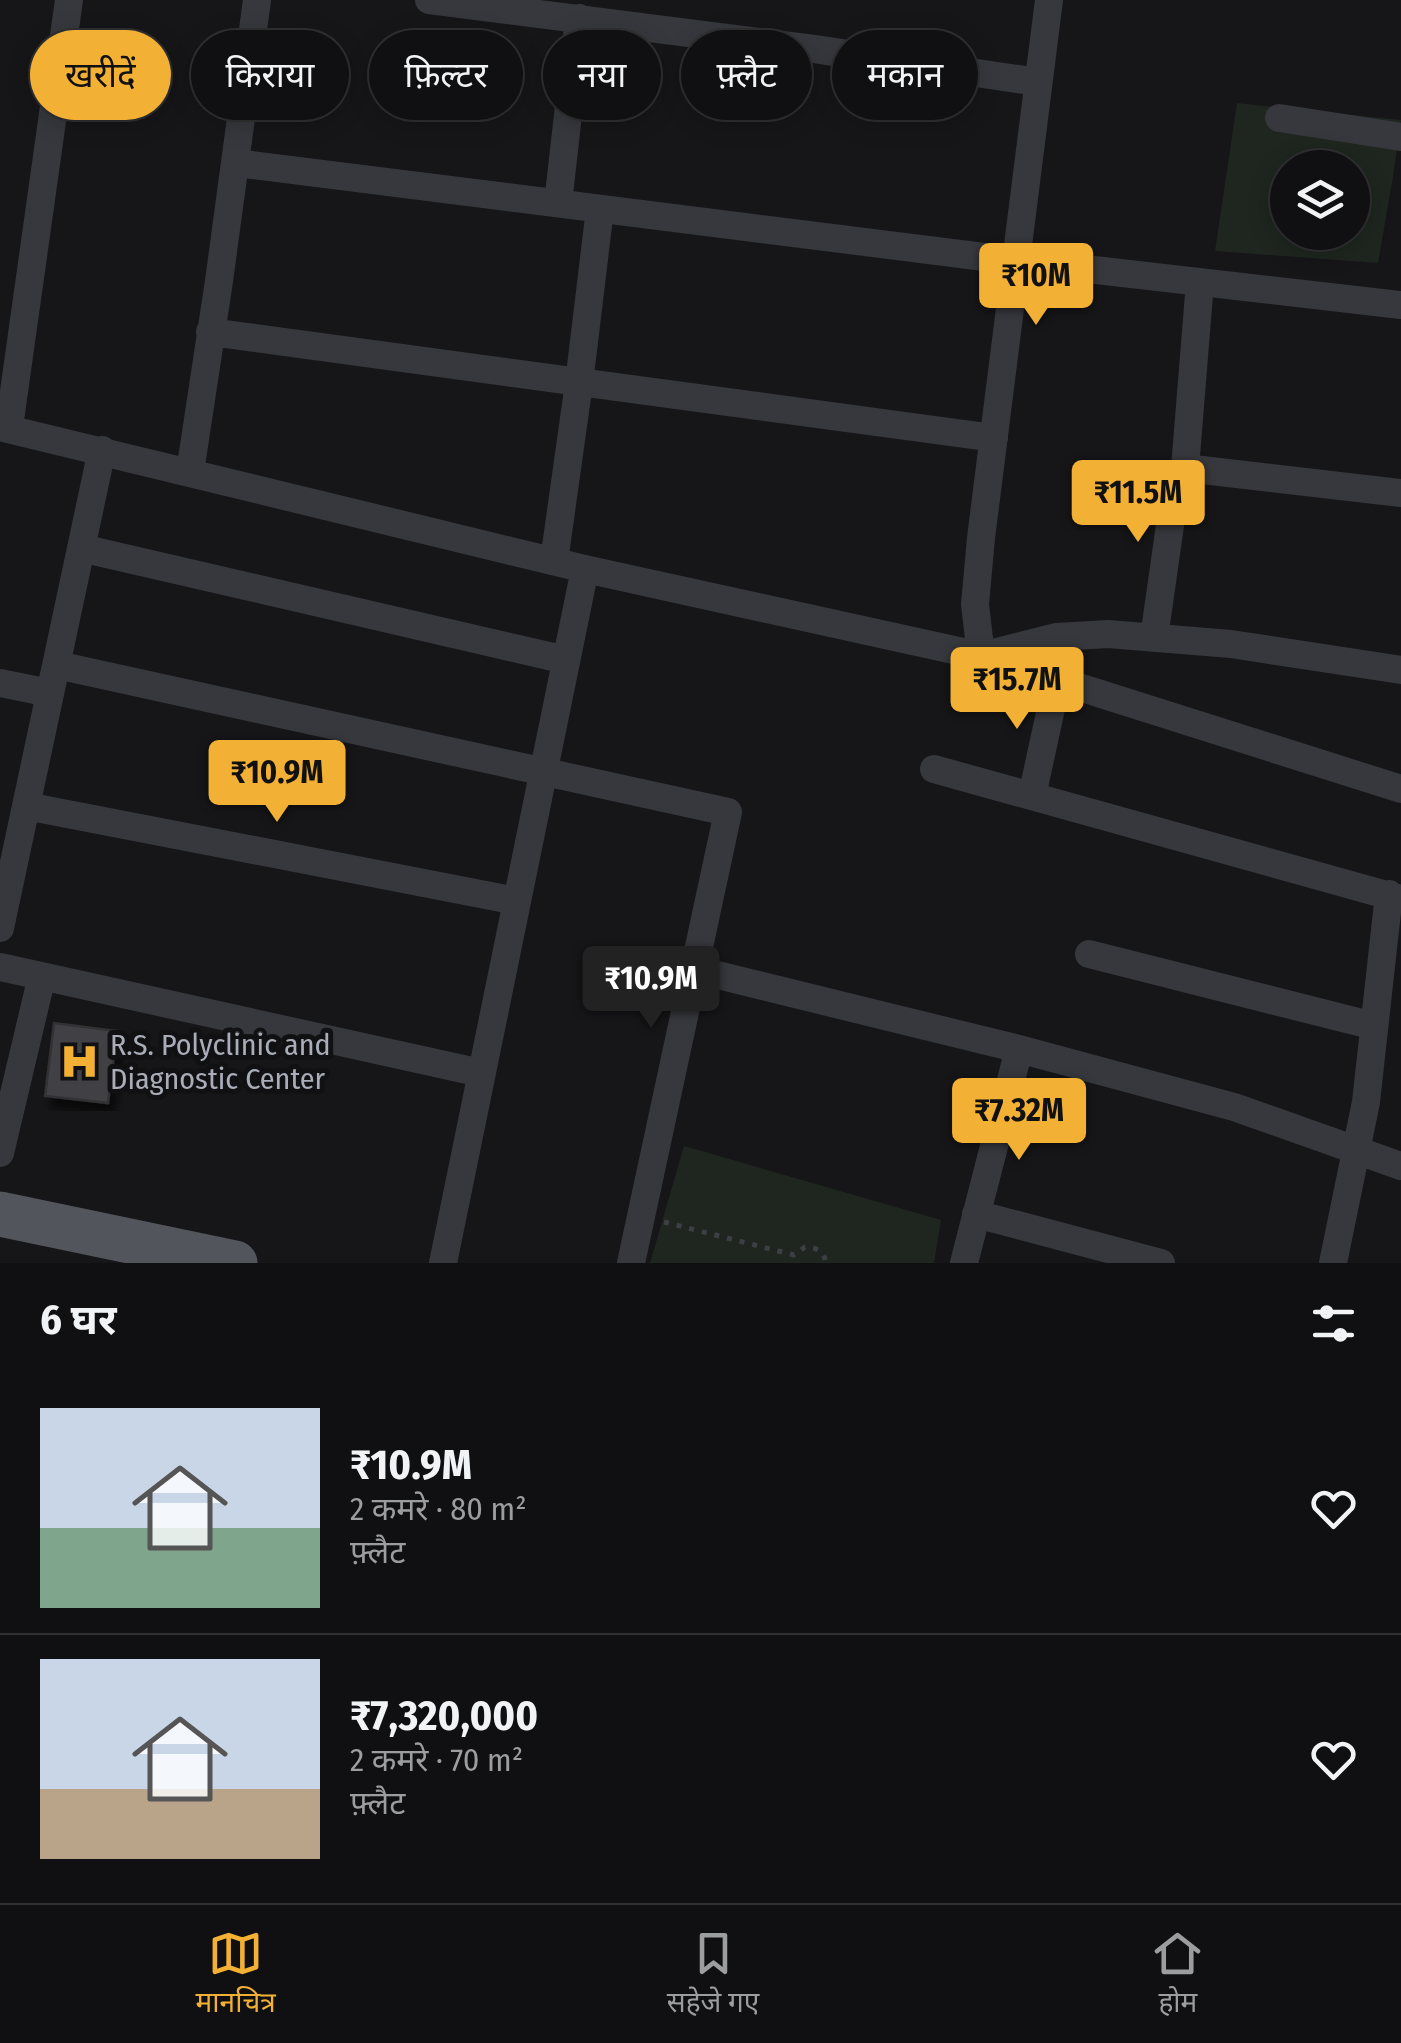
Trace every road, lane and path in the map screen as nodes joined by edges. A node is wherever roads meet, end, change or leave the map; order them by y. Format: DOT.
graph roads {
  1 [pos="69,0"];
  2 [pos="257,0"];
  3 [pos="429,0"];
  4 [pos="1049,0"];
  5 [pos="589,13"];
  6 [pos="1038,82"];
  7 [pos="1279,118"];
  8 [pos="1401,137"];
  9 [pos="236,162"];
  10 [pos="558,203"];
  11 [pos="600,209"];
  12 [pos="1016,261"];
  13 [pos="1200,282"];
  14 [pos="0,284"];
  15 [pos="28,290"];
  16 [pos="1401,304"];
  17 [pos="210,332"];
  18 [pos="579,383"];
  19 [pos="5,427"];
  20 [pos="994,438"];
  21 [pos="102,450"];
  22 [pos="1185,468"];
  23 [pos="190,472"];
  24 [pos="1401,493"];
  25 [pos="82,548"];
  26 [pos="554,561"];
  27 [pos="585,569"];
  28 [pos="1154,638"];
  29 [pos="980,656"];
  30 [pos="566,660"];
  31 [pos="56,665"];
  32 [pos="1401,670"];
  33 [pos="1057,681"];
  34 [pos="0,683"];
  35 [pos="50,693"];
  36 [pos="934,769"];
  37 [pos="543,772"];
  38 [pos="1401,788"];
  39 [pos="1032,796"];
  40 [pos="26,806"];
  41 [pos="1395,897"];
  42 [pos="517,901"];
  43 [pos="0,928"];
  44 [pos="1089,954"];
  45 [pos="0,967"];
  46 [pos="693,969"];
  47 [pos="42,976"];
  48 [pos="1374,1026"];
  49 [pos="1018,1049"];
  50 [pos="482,1074"];
  51 [pos="1356,1150"];
  52 [pos="0,1153"];
  53 [pos="1401,1166"];
  54 [pos="0,1214"];
  55 [pos="976,1214"];
  56 [pos="642,1216"];
  57 [pos="794,1259"];
  58 [pos="236,1263"];
  59 [pos="443,1263"];
  60 [pos="632,1263"];
  61 [pos="827,1263"];
  62 [pos="964,1263"];
  63 [pos="1160,1263"];
  64 [pos="1332,1263"];
  1 -- 15 [label="street"];
  2 -- 9 [label="street"];
  3 -- 5 [label="street"];
  4 -- 6 [label="street"];
  5 -- 6 [label="street"];
  5 -- 10 [label="street"];
  6 -- 12 [label="street"];
  7 -- 8 [label="street"];
  9 -- 10 [label="street"];
  9 -- 17 [label="street"];
  10 -- 11 [label="street"];
  11 -- 12 [label="street"];
  11 -- 18 [label="street"];
  12 -- 13 [label="street"];
  12 -- 20 [label="street"];
  13 -- 16 [label="street"];
  13 -- 22 [label="street"];
  14 -- 15 [label="street"];
  15 -- 19 [label="street"];
  17 -- 18 [label="street"];
  17 -- 23 [label="street"];
  18 -- 20 [label="street"];
  18 -- 26 [label="street"];
  19 -- 21 [label="street"];
  20 -- 29 [label="street"];
  21 -- 23 [label="street"];
  21 -- 25 [label="street"];
  22 -- 24 [label="street"];
  22 -- 28 [label="street"];
  23 -- 26 [label="street"];
  25 -- 30 [label="street"];
  25 -- 31 [label="street"];
  26 -- 27 [label="street"];
  27 -- 29 [label="street"];
  27 -- 30 [label="street"];
  28 -- 29 [label="street"];
  28 -- 32 [label="street"];
  29 -- 33 [label="street"];
  30 -- 37 [label="street"];
  31 -- 35 [label="street"];
  31 -- 37 [label="street"];
  33 -- 38 [label="street"];
  33 -- 39 [label="street"];
  34 -- 35 [label="street"];
  35 -- 40 [label="street"];
  36 -- 39 [label="street"];
  37 -- 42 [label="street"];
  37 -- 46 [label="street"];
  39 -- 41 [label="street"];
  40 -- 42 [label="street"];
  40 -- 43 [label="street"];
  41 -- 48 [label="street"];
  42 -- 50 [label="street"];
  44 -- 48 [label="street"];
  45 -- 47 [label="street"];
  46 -- 49 [label="street"];
  46 -- 56 [label="street"];
  47 -- 50 [label="street"];
  47 -- 52 [label="street"];
  48 -- 51 [label="street"];
  49 -- 51 [label="street"];
  49 -- 55 [label="street"];
  50 -- 59 [label="street"];
  51 -- 53 [label="street"];
  51 -- 64 [label="street"];
  54 -- 58 [label="main road"];
  55 -- 62 [label="street"];
  55 -- 63 [label="street"];
  56 -- 57 [label="path"];
  56 -- 60 [label="street"];
  57 -- 61 [label="path"];
}
